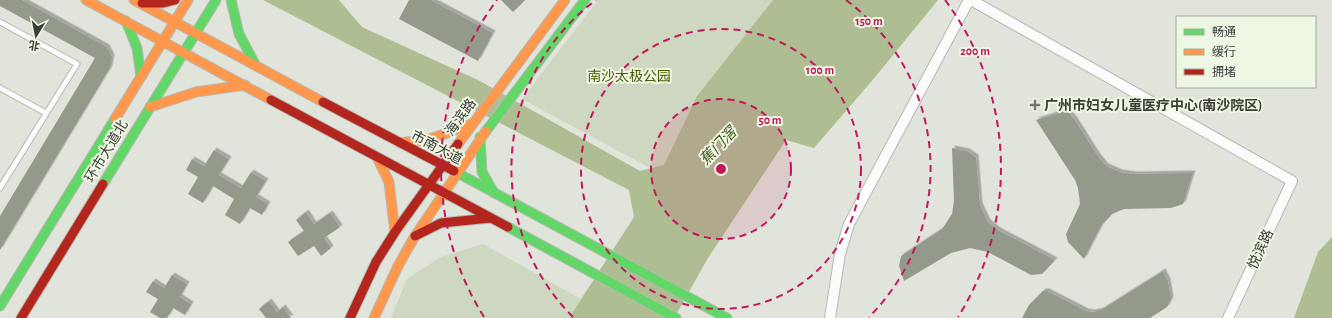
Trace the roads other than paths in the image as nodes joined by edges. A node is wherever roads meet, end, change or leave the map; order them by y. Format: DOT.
graph roads {
  1 [pos="86,0"];
  2 [pos="175,0"];
  3 [pos="188,0"];
  4 [pos="216,0"];
  5 [pos="231,0"];
  6 [pos="565,0"];
  7 [pos="585,0"];
  8 [pos="970,0"];
  9 [pos="136,1"];
  10 [pos="126,21"];
  11 [pos="0,22"];
  12 [pos="175,22"];
  13 [pos="196,33"];
  14 [pos="163,42"];
  15 [pos="184,52"];
  16 [pos="257,66"];
  17 [pos="141,77"];
  18 [pos="244,85"];
  19 [pos="0,88"];
  20 [pos="150,107"];
  21 [pos="46,114"];
  22 [pos="472,124"];
  23 [pos="480,137"];
  24 [pos="400,143"];
  25 [pos="377,157"];
  26 [pos="442,166"];
  27 [pos="456,174"];
  28 [pos="429,184"];
  29 [pos="0,188"];
  30 [pos="443,193"];
  31 [pos="494,194"];
  32 [pos="490,218"];
  33 [pos="395,232"];
  34 [pos="415,236"];
  35 [pos="0,306"];
  36 [pos="21,318"];
  37 [pos="350,318"];
  38 [pos="374,318"];
  39 [pos="676,318"];
  40 [pos="727,318"];
  41 [pos="830,318"];
  42 [pos="1228,318"];
  1 -- 10 [label="main road"];
  2 -- 9 [label="main road"];
  3 -- 12 [label="main road, 环市大道北"];
  4 -- 13 [label="main road, 环市大道北"];
  5 -- 16 [label="main road"];
  6 -- 22 [label="main road, 海滨路"];
  7 -- 23 [label="main road, 海滨路"];
  8 -- 41 [label="street"];
  8 -- 42 [label="street, 悦滨路"];
  9 -- 12 [label="main road, 市南大道"];
  10 -- 14 [label="main road"];
  10 -- 17 [label="main road"];
  11 -- 21 [label="lane"];
  12 -- 13 [label="main road, 市南大道"];
  12 -- 14 [label="main road, 环市大道北"];
  13 -- 15 [label="main road, 环市大道北"];
  13 -- 16 [label="main road, 市南大道"];
  14 -- 15 [label="main road"];
  14 -- 17 [label="main road, 环市大道北"];
  15 -- 18 [label="main road"];
  15 -- 20 [label="main road, 环市大道北"];
  16 -- 24 [label="main road, 市南大道"];
  17 -- 35 [label="main road, 环市大道北"];
  18 -- 20 [label="main road"];
  18 -- 25 [label="main road"];
  19 -- 21 [label="lane"];
  20 -- 36 [label="main road, 环市大道北"];
  21 -- 29 [label="lane"];
  22 -- 24 [label="main road"];
  22 -- 26 [label="main road, 海滨路"];
  23 -- 27 [label="main road, 海滨路"];
  23 -- 31 [label="main road"];
  24 -- 26 [label="main road, 市南大道"];
  25 -- 28 [label="main road"];
  25 -- 33 [label="main road"];
  26 -- 27 [label="main road, 市南大道"];
  26 -- 28 [label="main road, 海滨路"];
  27 -- 30 [label="main road, 海滨路"];
  27 -- 31 [label="main road, 市南大道"];
  28 -- 30 [label="main road"];
  28 -- 33 [label="main road, 海滨路"];
  30 -- 32 [label="main road"];
  30 -- 34 [label="main road, 海滨路"];
  31 -- 40 [label="main road, 市南大道"];
  32 -- 34 [label="main road"];
  32 -- 39 [label="main road"];
  33 -- 37 [label="main road, 海滨路"];
  34 -- 38 [label="main road, 海滨路"];
}
